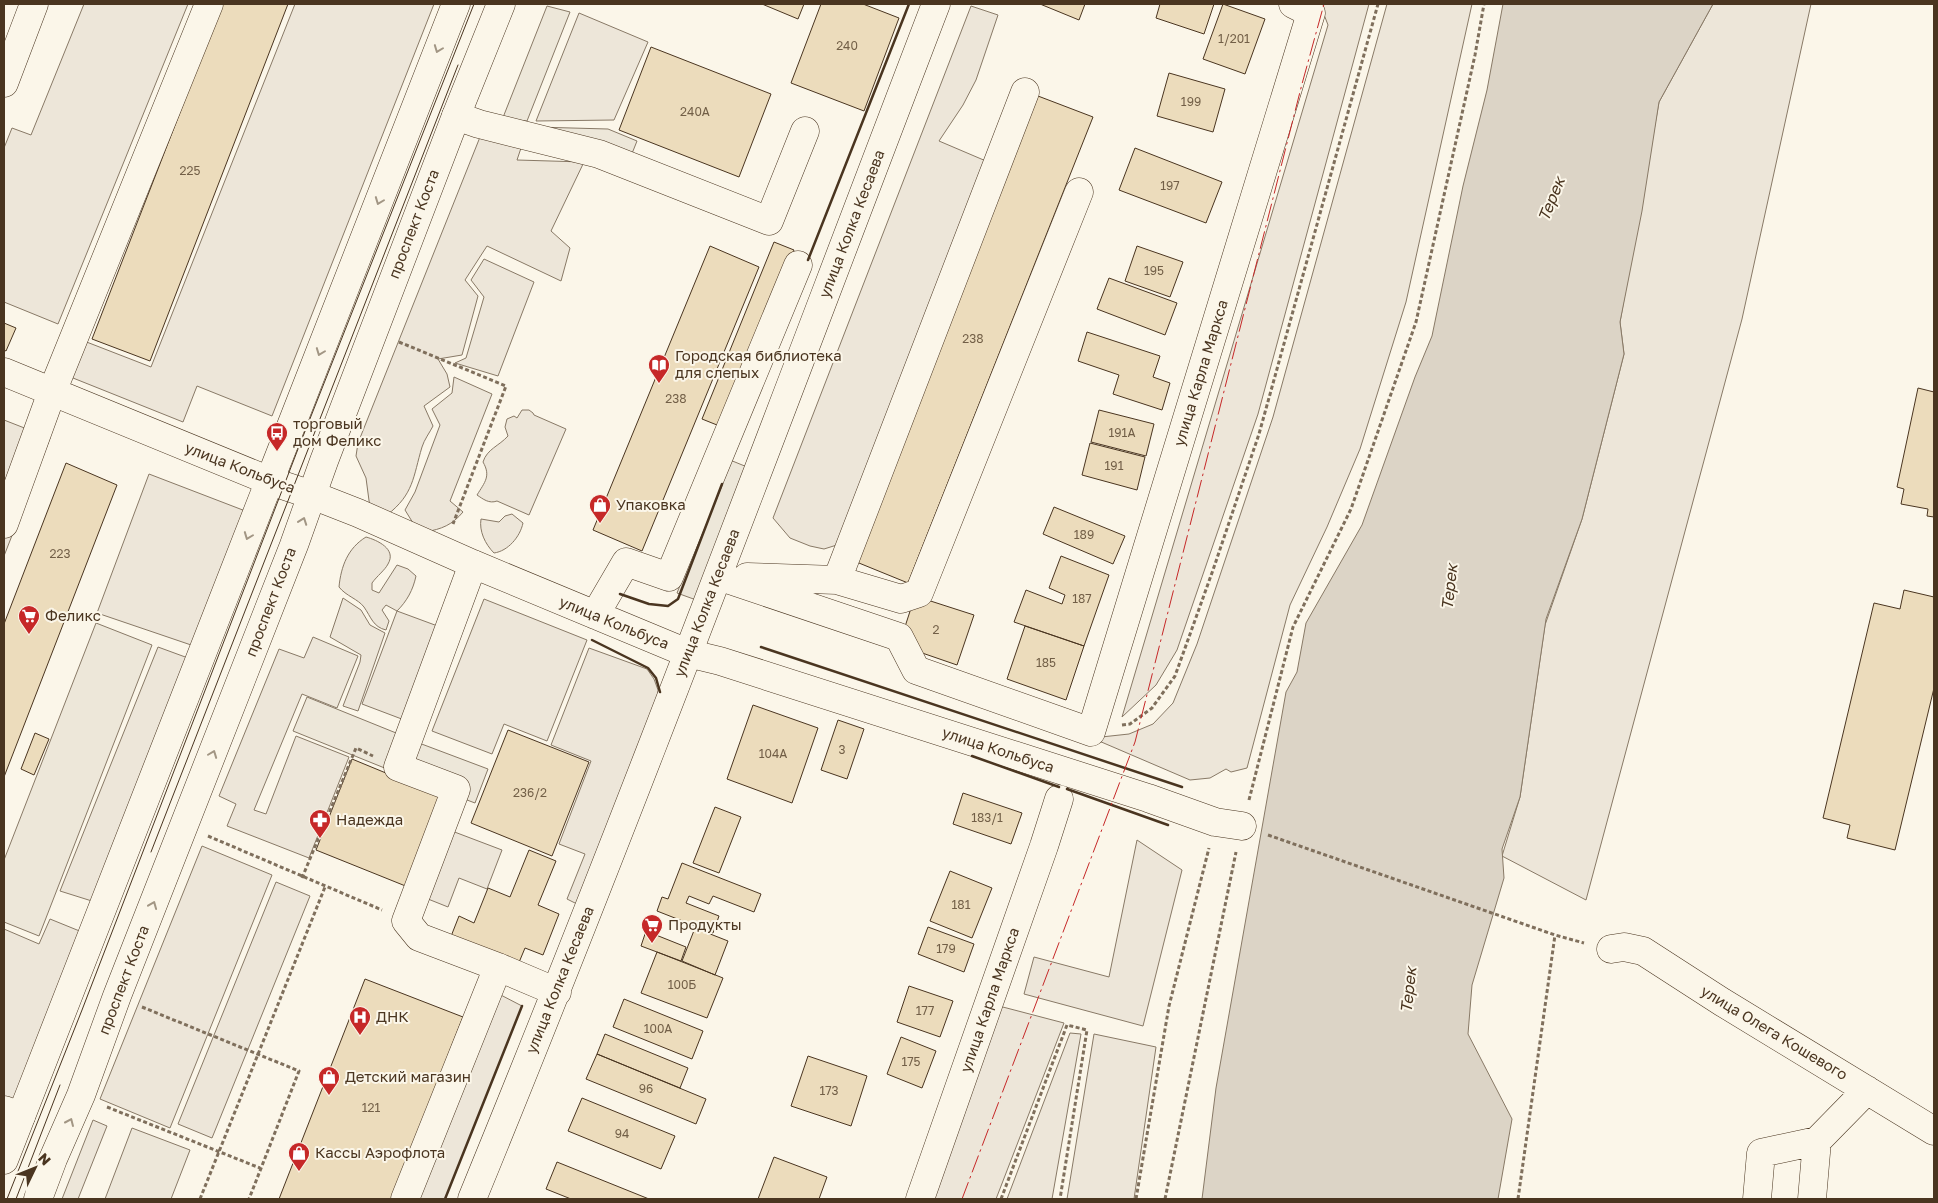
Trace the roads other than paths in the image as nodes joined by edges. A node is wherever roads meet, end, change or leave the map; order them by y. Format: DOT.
graph roads {
  1 [pos="34,4"];
  2 [pos="209,4"];
  3 [pos="456,4"];
  4 [pos="500,4"];
  5 [pos="936,4"];
  6 [pos="1302,9"];
  7 [pos="4,83"];
  8 [pos="1026,92"];
  9 [pos="456,116"];
  10 [pos="805,131"];
  11 [pos="1079,192"];
  12 [pos="798,265"];
  13 [pos="4,372"];
  14 [pos="52,392"];
  15 [pos="270,482"];
  16 [pos="312,495"];
  17 [pos="4,524"];
  18 [pos="473,564"];
  19 [pos="718,576"];
  20 [pos="837,580"];
  21 [pos="595,615"];
  22 [pos="687,653"];
  23 [pos="1059,799"];
  24 [pos="1242,826"];
  25 [pos="1611,949"];
  26 [pos="498,967"];
  27 [pos="557,992"];
  28 [pos="1867,1090"];
  29 [pos="13,1113"];
  30 [pos="1934,1130"];
  31 [pos="1817,1141"];
  32 [pos="4,1160"];
  33 [pos="38,1199"];
  34 [pos="405,1199"];
  35 [pos="472,1199"];
  36 [pos="920,1199"];
  37 [pos="1757,1199"];
  38 [pos="1812,1199"];
  1 -- 7 [label="street"];
  2 -- 14 [label="street"];
  3 -- 15 [label="street, one-way"];
  4 -- 9 [label="street, проспект Коста"];
  5 -- 19 [label="street, улица Колка Кесаева"];
  6 -- 19 [label="street, улица Карла Маркса"];
  8 -- 20 [label="street"];
  9 -- 10 [label="street"];
  9 -- 16 [label="street, проспект Коста"];
  11 -- 20 [label="street"];
  12 -- 21 [label="street"];
  13 -- 14 [label="street, улица Кольбуса"];
  14 -- 15 [label="street, улица Кольбуса"];
  14 -- 17 [label="street"];
  15 -- 16 [label="street, улица Кольбуса"];
  15 -- 29 [label="street, one-way"];
  16 -- 18 [label="street, улица Кольбуса"];
  33 -- 16 [label="street, проспект Коста, one-way"];
  18 -- 21 [label="street, улица Кольбуса"];
  18 -- 26 [label="street"];
  19 -- 20 [label="street"];
  19 -- 22 [label="street, улица Колка Кесаева"];
  21 -- 22 [label="street, улица Кольбуса"];
  22 -- 24 [label="street, улица Кольбуса"];
  22 -- 27 [label="street, улица Колка Кесаева"];
  23 -- 36 [label="street, улица Карла Маркса"];
  25 -- 28 [label="street, улица Олега Кошевого"];
  26 -- 27 [label="street"];
  26 -- 34 [label="street"];
  27 -- 35 [label="street, улица Колка Кесаева"];
  28 -- 30 [label="street, улица Олега Кошевого"];
  28 -- 31 [label="street"];
  29 -- 32 [label="street"];
  31 -- 37 [label="street"];
  31 -- 38 [label="street"];
}
